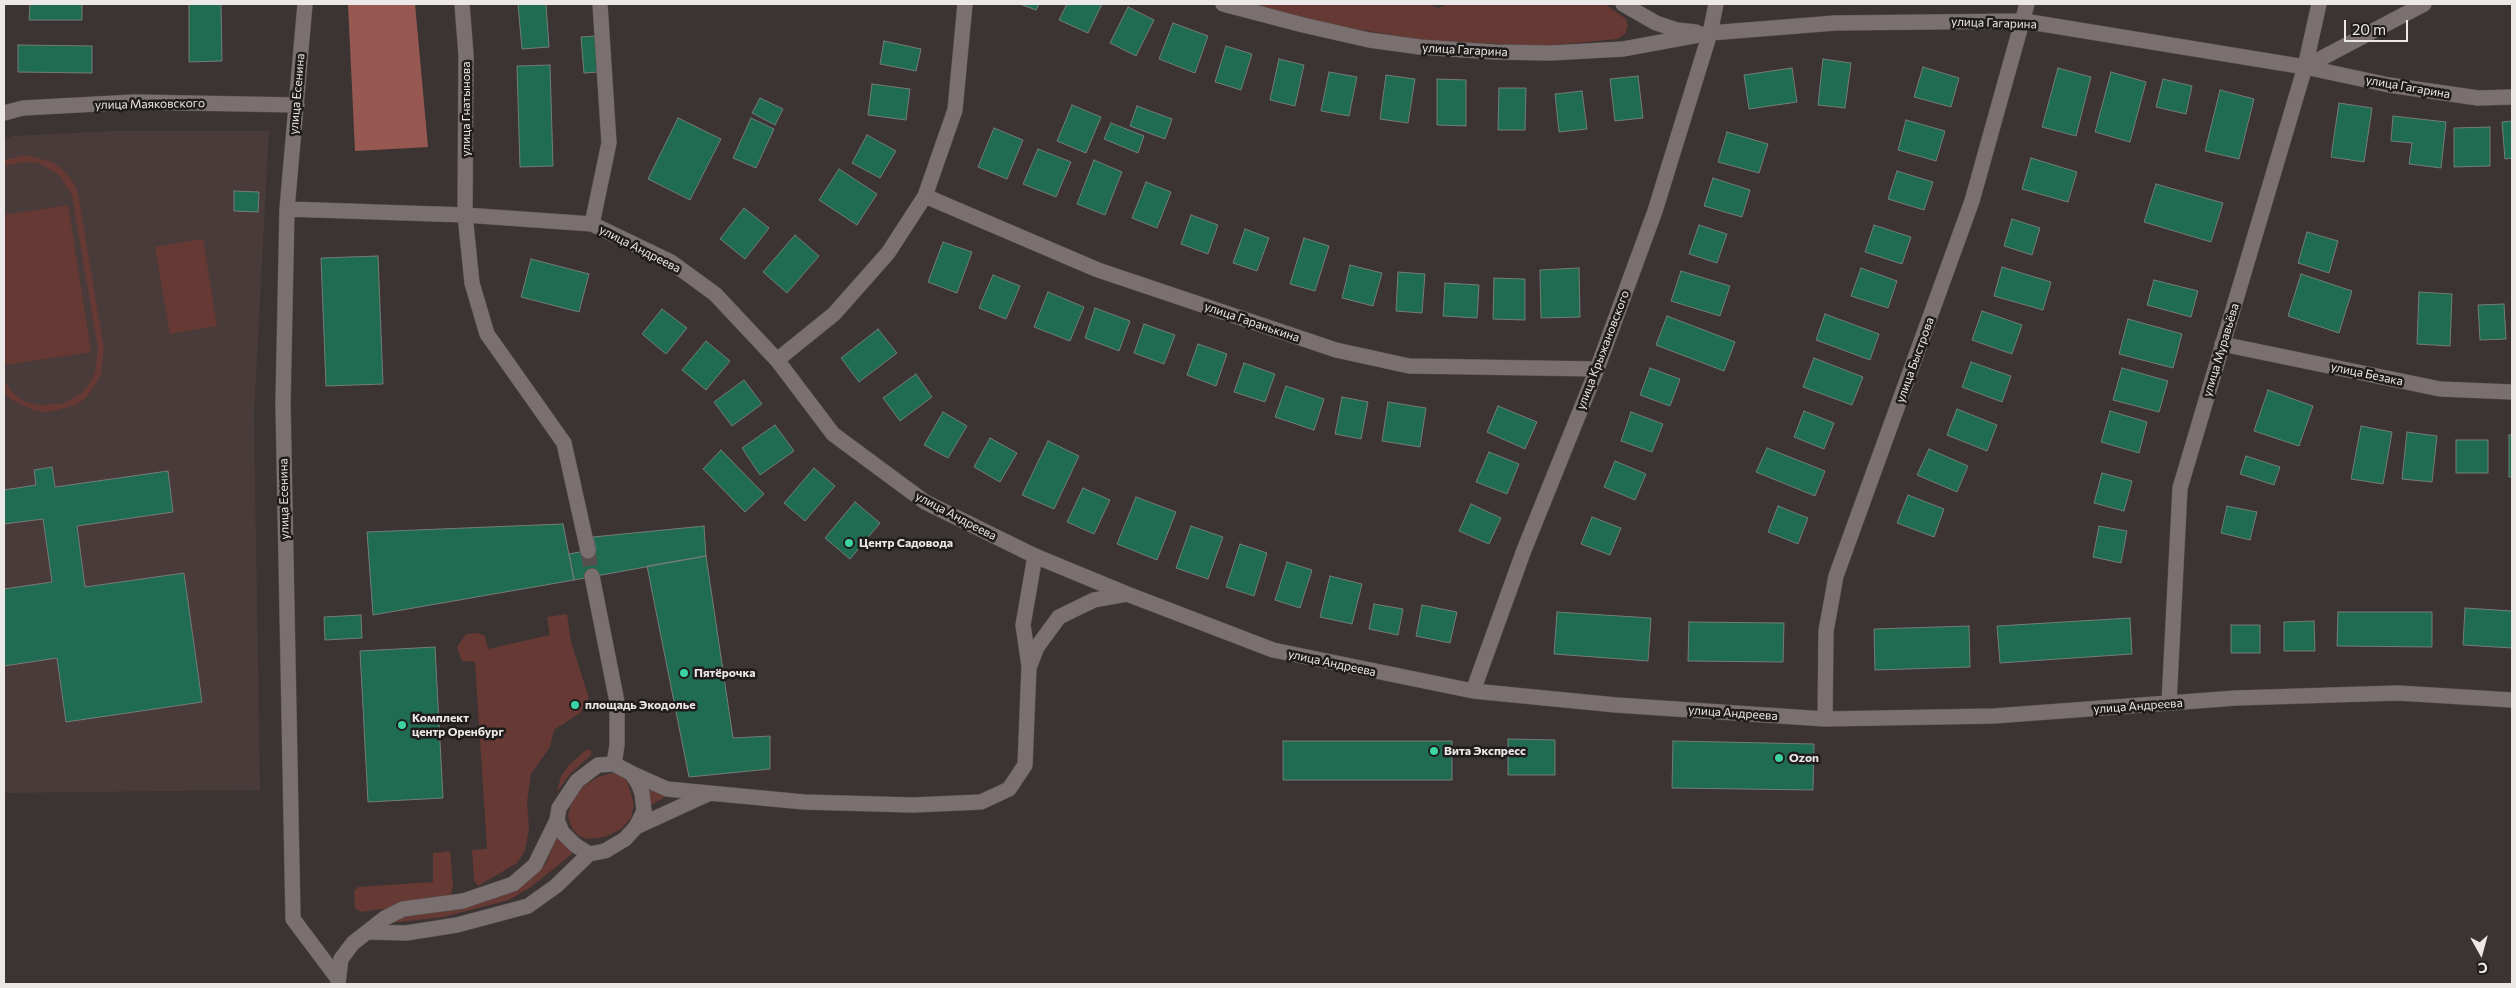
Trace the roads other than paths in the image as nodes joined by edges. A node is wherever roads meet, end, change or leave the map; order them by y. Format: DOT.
graph roads {
  1 [pos="305,4"];
  2 [pos="462,4"];
  3 [pos="600,4"];
  4 [pos="965,4"];
  5 [pos="1223,4"];
  6 [pos="1623,4"];
  7 [pos="1716,4"];
  8 [pos="2027,4"];
  9 [pos="2319,4"];
  10 [pos="2424,4"];
  11 [pos="2024,22"];
  12 [pos="1710,33"];
  13 [pos="2305,67"];
  14 [pos="2512,97"];
  15 [pos="297,105"];
  16 [pos="4,113"];
  17 [pos="925,196"];
  18 [pos="286,209"];
  19 [pos="466,214"];
  20 [pos="592,224"];
  21 [pos="2222,344"];
  22 [pos="777,360"];
  23 [pos="1597,369"];
  24 [pos="2512,392"];
  25 [pos="588,551"];
  26 [pos="1035,556"];
  27 [pos="592,576"];
  28 [pos="1126,594"];
  29 [pos="1029,666"];
  30 [pos="1473,691"];
  31 [pos="2512,700"];
  32 [pos="2169,704"];
  33 [pos="1825,719"];
  34 [pos="614,764"];
  35 [pos="631,773"];
  36 [pos="708,794"];
  37 [pos="558,820"];
  38 [pos="636,827"];
  39 [pos="589,854"];
  40 [pos="368,932"];
  41 [pos="338,982"];
  1 -- 15 [label="street, улица Есенина"];
  2 -- 19 [label="street, улица Гнатынова"];
  3 -- 20 [label="street"];
  4 -- 17 [label="street"];
  5 -- 12 [label="street, улица Гагарина"];
  6 -- 12 [label="street, улица Гагарина"];
  7 -- 12 [label="street, улица Крыжановского"];
  8 -- 11 [label="street, улица Быстрова"];
  9 -- 13 [label="street, улица Муравьёва"];
  10 -- 13 [label="street"];
  11 -- 12 [label="street, улица Гагарина"];
  11 -- 13 [label="street, улица Гагарина"];
  11 -- 33 [label="street, улица Быстрова"];
  12 -- 23 [label="street, улица Крыжановского"];
  13 -- 14 [label="street, улица Гагарина"];
  13 -- 21 [label="street, улица Муравьёва"];
  15 -- 16 [label="street, улица Маяковского"];
  15 -- 18 [label="street, улица Есенина"];
  17 -- 22 [label="street"];
  17 -- 23 [label="street, улица Гаранькина"];
  18 -- 19 [label="street, улица Андреева"];
  18 -- 41 [label="street, улица Есенина"];
  19 -- 20 [label="street, улица Андреева"];
  19 -- 25 [label="street, улица Гнатынова"];
  20 -- 22 [label="street, улица Андреева"];
  21 -- 24 [label="street, улица Безака"];
  21 -- 32 [label="street, улица Муравьёва"];
  22 -- 26 [label="street, улица Андреева"];
  23 -- 30 [label="street, улица Крыжановского"];
  26 -- 28 [label="street, улица Андреева"];
  26 -- 29 [label="street"];
  27 -- 34 [label="street"];
  28 -- 29 [label="street"];
  28 -- 30 [label="street, улица Андреева"];
  29 -- 36 [label="street"];
  30 -- 33 [label="street, улица Андреева"];
  31 -- 32 [label="street, улица Андреева"];
  32 -- 33 [label="street, улица Андреева"];
  34 -- 35 [label="street"];
  34 -- 37 [label="street"];
  35 -- 36 [label="street"];
  35 -- 38 [label="street"];
  36 -- 38 [label="street"];
  37 -- 39 [label="street"];
  37 -- 40 [label="street"];
  38 -- 39 [label="street"];
  39 -- 40 [label="street"];
  40 -- 41 [label="street"];
}
